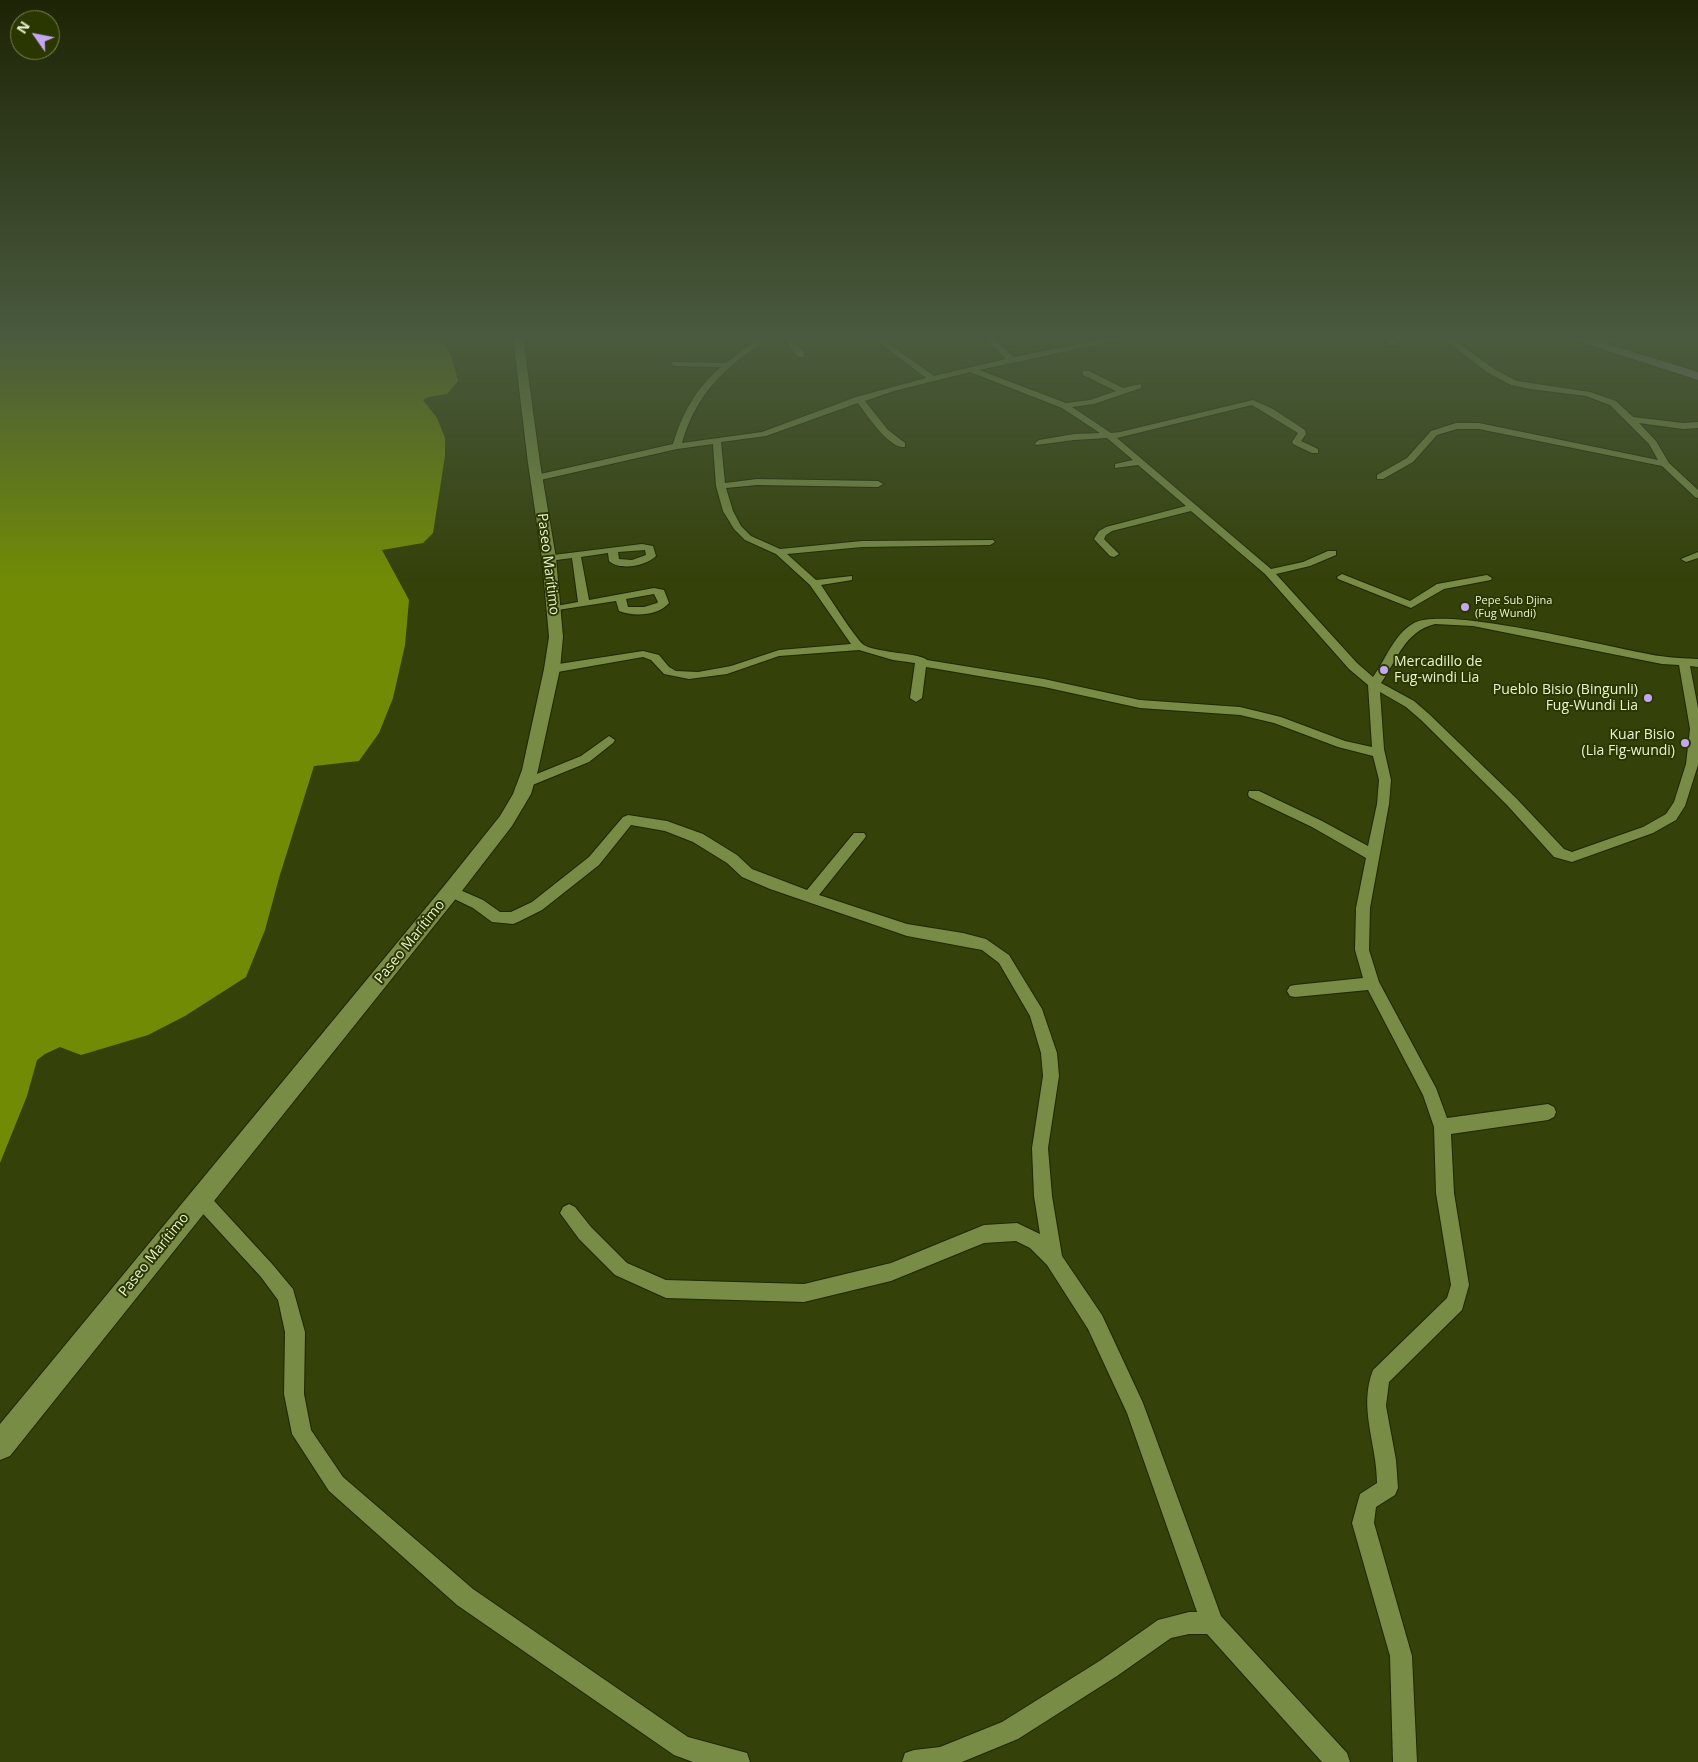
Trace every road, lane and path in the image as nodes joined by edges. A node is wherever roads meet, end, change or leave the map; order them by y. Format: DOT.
graph roads {
  1 [pos="529,419"];
  2 [pos="684,419"];
  3 [pos="806,419"];
  4 [pos="875,419"];
  5 [pos="1085,419"];
  6 [pos="1186,419"];
  7 [pos="1283,419"];
  8 [pos="1631,419"];
  9 [pos="1633,419"];
  10 [pos="1698,424"];
  11 [pos="1110,436"];
  12 [pos="717,441"];
  13 [pos="1039,443"];
  14 [pos="902,445"];
  15 [pos="677,446"];
  16 [pos="1315,451"];
  17 [pos="1139,462"];
  18 [pos="1665,464"];
  19 [pos="1118,466"];
  20 [pos="1380,477"];
  21 [pos="536,478"];
  22 [pos="878,484"];
  23 [pos="720,486"];
  24 [pos="1694,488"];
  25 [pos="1698,495"];
  26 [pos="1194,507"];
  27 [pos="990,542"];
  28 [pos="613,551"];
  29 [pos="779,552"];
  30 [pos="1332,552"];
  31 [pos="1114,554"];
  32 [pos="576,555"];
  33 [pos="1698,555"];
  34 [pos="549,558"];
  35 [pos="1686,558"];
  36 [pos="1269,572"];
  37 [pos="1342,577"];
  38 [pos="848,578"];
  39 [pos="1487,578"];
  40 [pos="814,583"];
  41 [pos="620,597"];
  42 [pos="584,604"];
  43 [pos="1411,605"];
  44 [pos="555,609"];
  45 [pos="1418,625"];
  46 [pos="859,647"];
  47 [pos="922,663"];
  48 [pos="1698,663"];
  49 [pos="1684,664"];
  50 [pos="552,669"];
  51 [pos="1374,684"];
  52 [pos="916,698"];
  53 [pos="609,740"];
  54 [pos="1379,754"];
  55 [pos="526,783"];
  56 [pos="1254,794"];
  57 [pos="859,836"];
  58 [pos="1374,856"];
  59 [pos="451,892"];
  60 [pos="810,896"];
  61 [pos="1372,983"];
  62 [pos="1295,991"];
  63 [pos="1548,1112"];
  64 [pos="1442,1127"];
  65 [pos="200,1198"];
  66 [pos="569,1213"];
  67 [pos="1053,1259"];
  68 [pos="0,1446"];
  69 [pos="1212,1623"];
  70 [pos="738,1762"];
  71 [pos="914,1762"];
  72 [pos="1338,1762"];
  73 [pos="1405,1762"];
  1 -- 21 [label="main road, Paseo Marítimo"];
  2 -- 15 [label="street"];
  3 -- 12 [label="street"];
  4 -- 14 [label="street"];
  5 -- 11 [label="street"];
  6 -- 11 [label="street"];
  7 -- 16 [label="street"];
  8 -- 18 [label="street"];
  9 -- 10 [label="street"];
  11 -- 13 [label="street"];
  11 -- 17 [label="street"];
  12 -- 15 [label="street"];
  12 -- 23 [label="street"];
  15 -- 21 [label="street"];
  17 -- 19 [label="street"];
  17 -- 26 [label="street"];
  18 -- 20 [label="street"];
  18 -- 24 [label="street"];
  21 -- 34 [label="main road, Paseo Marítimo"];
  22 -- 23 [label="street"];
  23 -- 29 [label="street"];
  24 -- 25 [label="street"];
  26 -- 31 [label="street"];
  26 -- 36 [label="street"];
  27 -- 29 [label="street"];
  28 -- 32 [label="street"];
  29 -- 40 [label="street"];
  30 -- 36 [label="street"];
  32 -- 34 [label="street"];
  32 -- 42 [label="street"];
  33 -- 35 [label="street"];
  34 -- 44 [label="main road, Paseo Marítimo"];
  36 -- 51 [label="street"];
  37 -- 43 [label="street"];
  38 -- 40 [label="street"];
  39 -- 43 [label="street"];
  40 -- 46 [label="street"];
  41 -- 42 [label="street"];
  42 -- 44 [label="street"];
  43 -- 45 [label="street"];
  44 -- 50 [label="main road, Paseo Marítimo"];
  45 -- 49 [label="street"];
  45 -- 51 [label="street"];
  46 -- 47 [label="street"];
  46 -- 50 [label="street"];
  47 -- 52 [label="street"];
  47 -- 54 [label="street"];
  48 -- 49 [label="street"];
  49 -- 51 [label="street"];
  50 -- 55 [label="main road, Paseo Marítimo"];
  51 -- 54 [label="street"];
  53 -- 55 [label="street"];
  54 -- 58 [label="street"];
  55 -- 59 [label="main road, Paseo Marítimo"];
  56 -- 58 [label="street"];
  57 -- 60 [label="street"];
  58 -- 61 [label="street"];
  59 -- 60 [label="street"];
  59 -- 65 [label="main road, Paseo Marítimo"];
  60 -- 67 [label="street"];
  61 -- 62 [label="street"];
  61 -- 64 [label="street"];
  63 -- 64 [label="street"];
  64 -- 73 [label="street"];
  65 -- 68 [label="main road, Paseo Marítimo"];
  65 -- 70 [label="street"];
  66 -- 67 [label="street"];
  67 -- 69 [label="street"];
  69 -- 71 [label="street"];
  69 -- 72 [label="street"];
}
